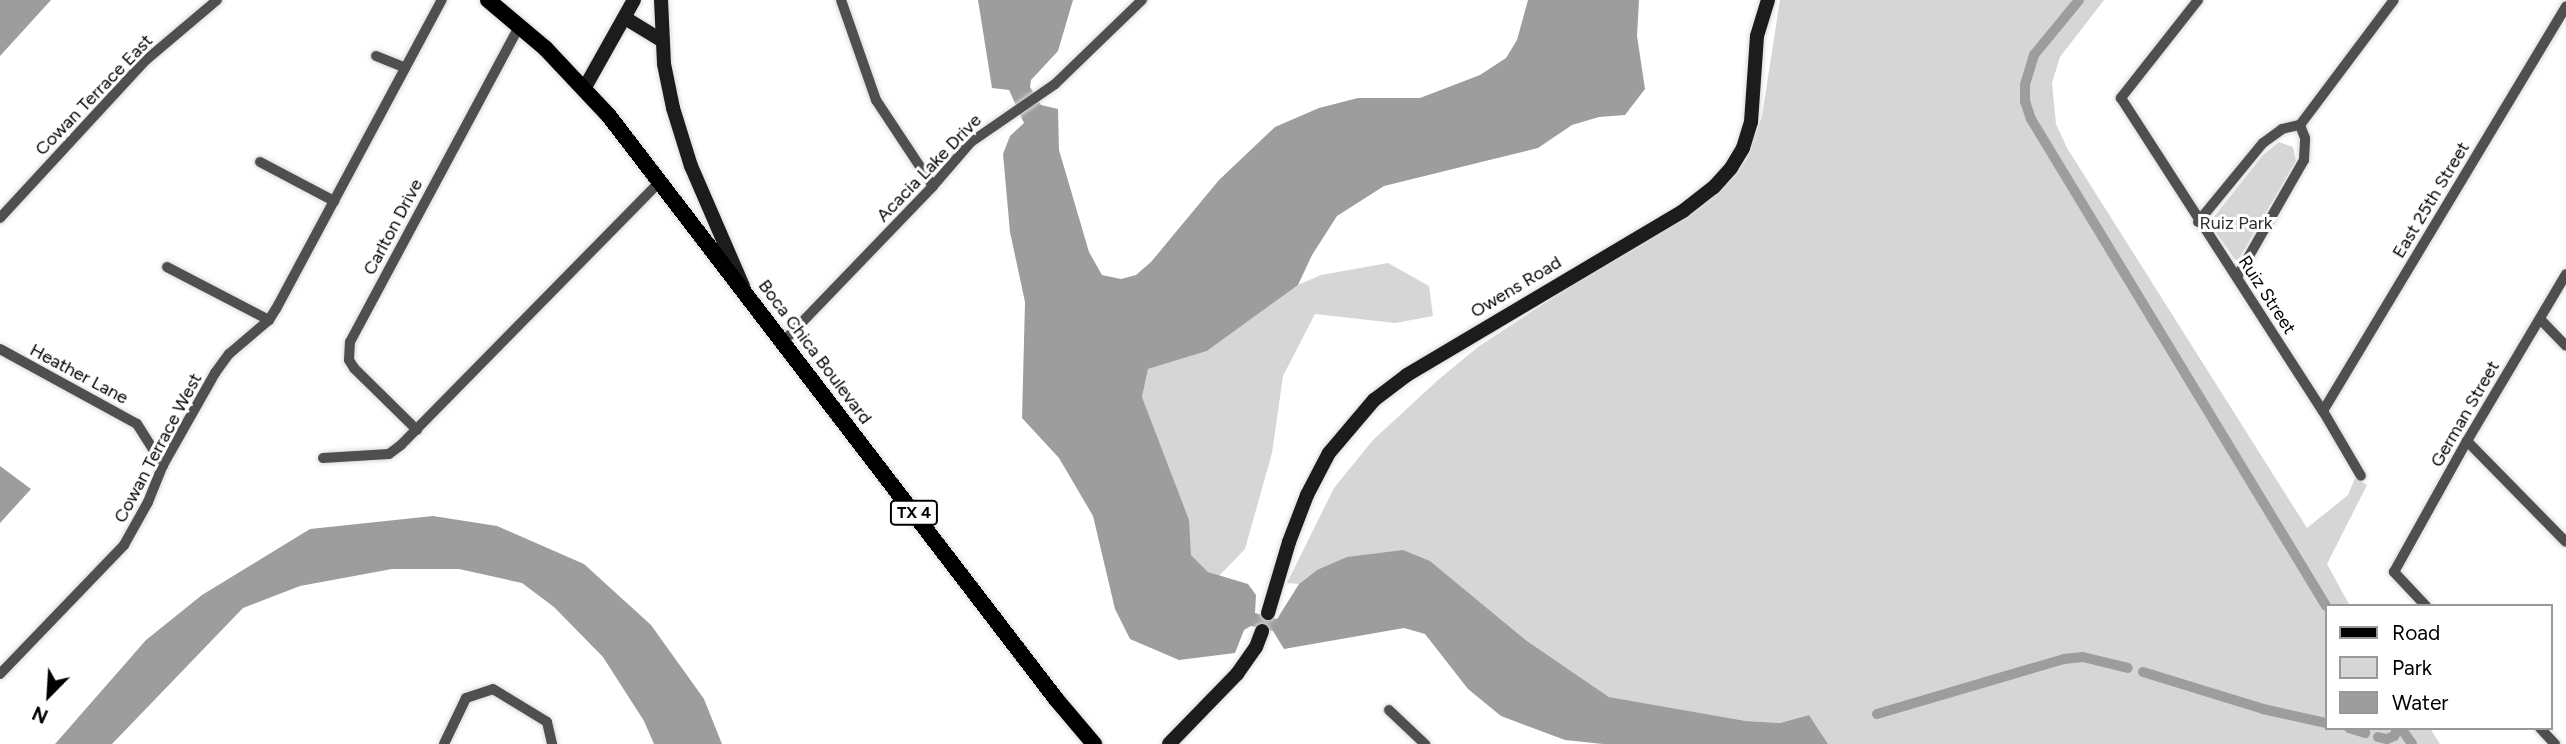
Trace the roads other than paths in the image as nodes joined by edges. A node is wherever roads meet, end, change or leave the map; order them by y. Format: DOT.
graph roads {
  1 [pos="217,0"];
  2 [pos="442,0"];
  3 [pos="488,0"];
  4 [pos="634,0"];
  5 [pos="661,0"];
  6 [pos="841,0"];
  7 [pos="1142,0"];
  8 [pos="1768,0"];
  9 [pos="2198,0"];
  10 [pos="2394,0"];
  11 [pos="2566,6"];
  12 [pos="625,18"];
  13 [pos="520,25"];
  14 [pos="661,40"];
  15 [pos="376,56"];
  16 [pos="405,68"];
  17 [pos="584,89"];
  18 [pos="2300,125"];
  19 [pos="260,162"];
  20 [pos="659,182"];
  21 [pos="933,186"];
  22 [pos="334,201"];
  23 [pos="0,218"];
  24 [pos="2198,222"];
  25 [pos="167,267"];
  26 [pos="2566,274"];
  27 [pos="2236,278"];
  28 [pos="748,296"];
  29 [pos="2540,318"];
  30 [pos="269,320"];
  31 [pos="782,343"];
  32 [pos="2566,346"];
  33 [pos="0,349"];
  34 [pos="2323,411"];
  35 [pos="417,430"];
  36 [pos="2467,441"];
  37 [pos="323,458"];
  38 [pos="163,465"];
  39 [pos="2361,476"];
  40 [pos="2566,542"];
  41 [pos="2424,604"];
  42 [pos="1268,613"];
  43 [pos="1262,631"];
  44 [pos="0,674"];
  45 [pos="1388,710"];
  46 [pos="2542,730"];
  47 [pos="444,744"];
  48 [pos="552,744"];
  49 [pos="1094,744"];
  50 [pos="1169,744"];
  51 [pos="1424,744"];
  52 [pos="2555,744"];
  1 -- 23 [label="street, Cowan Terrace East"];
  2 -- 16 [label="street, Cowan Terrace West"];
  3 -- 13 [label="main road, Boca Chica Boulevard / TX 4"];
  4 -- 12 [label="street"];
  5 -- 14 [label="street"];
  6 -- 21 [label="street"];
  7 -- 21 [label="street, Acacia Lake Drive"];
  8 -- 42 [label="street, Owens Road"];
  9 -- 24 [label="street, Ruiz Street"];
  10 -- 18 [label="street"];
  11 -- 34 [label="street, East 25th Street"];
  12 -- 14 [label="street"];
  12 -- 17 [label="street"];
  13 -- 17 [label="main road, Boca Chica Boulevard / TX 4"];
  13 -- 35 [label="street, Carlton Drive"];
  14 -- 28 [label="street"];
  15 -- 16 [label="street"];
  16 -- 22 [label="street, Cowan Terrace West"];
  17 -- 20 [label="main road, Boca Chica Boulevard / TX 4"];
  18 -- 24 [label="street"];
  18 -- 27 [label="street"];
  19 -- 22 [label="street"];
  20 -- 28 [label="main road, Boca Chica Boulevard / TX 4"];
  20 -- 35 [label="street"];
  21 -- 31 [label="street, Acacia Lake Drive"];
  22 -- 30 [label="street, Cowan Terrace West"];
  24 -- 27 [label="street, Ruiz Street"];
  25 -- 30 [label="street"];
  26 -- 29 [label="street, German Street"];
  27 -- 34 [label="street, Ruiz Street"];
  28 -- 31 [label="main road, Boca Chica Boulevard / TX 4"];
  29 -- 32 [label="street"];
  29 -- 36 [label="street, German Street"];
  30 -- 38 [label="street, Cowan Terrace West"];
  31 -- 49 [label="main road, Boca Chica Boulevard / TX 4"];
  33 -- 38 [label="street, Heather Lane"];
  34 -- 39 [label="street, Ruiz Street"];
  35 -- 37 [label="street"];
  36 -- 40 [label="street"];
  36 -- 41 [label="street, German Street"];
  38 -- 44 [label="street, Cowan Terrace West"];
  43 -- 50 [label="street"];
  45 -- 51 [label="street"];
  46 -- 52 [label="street"];
  47 -- 48 [label="street"];
}
